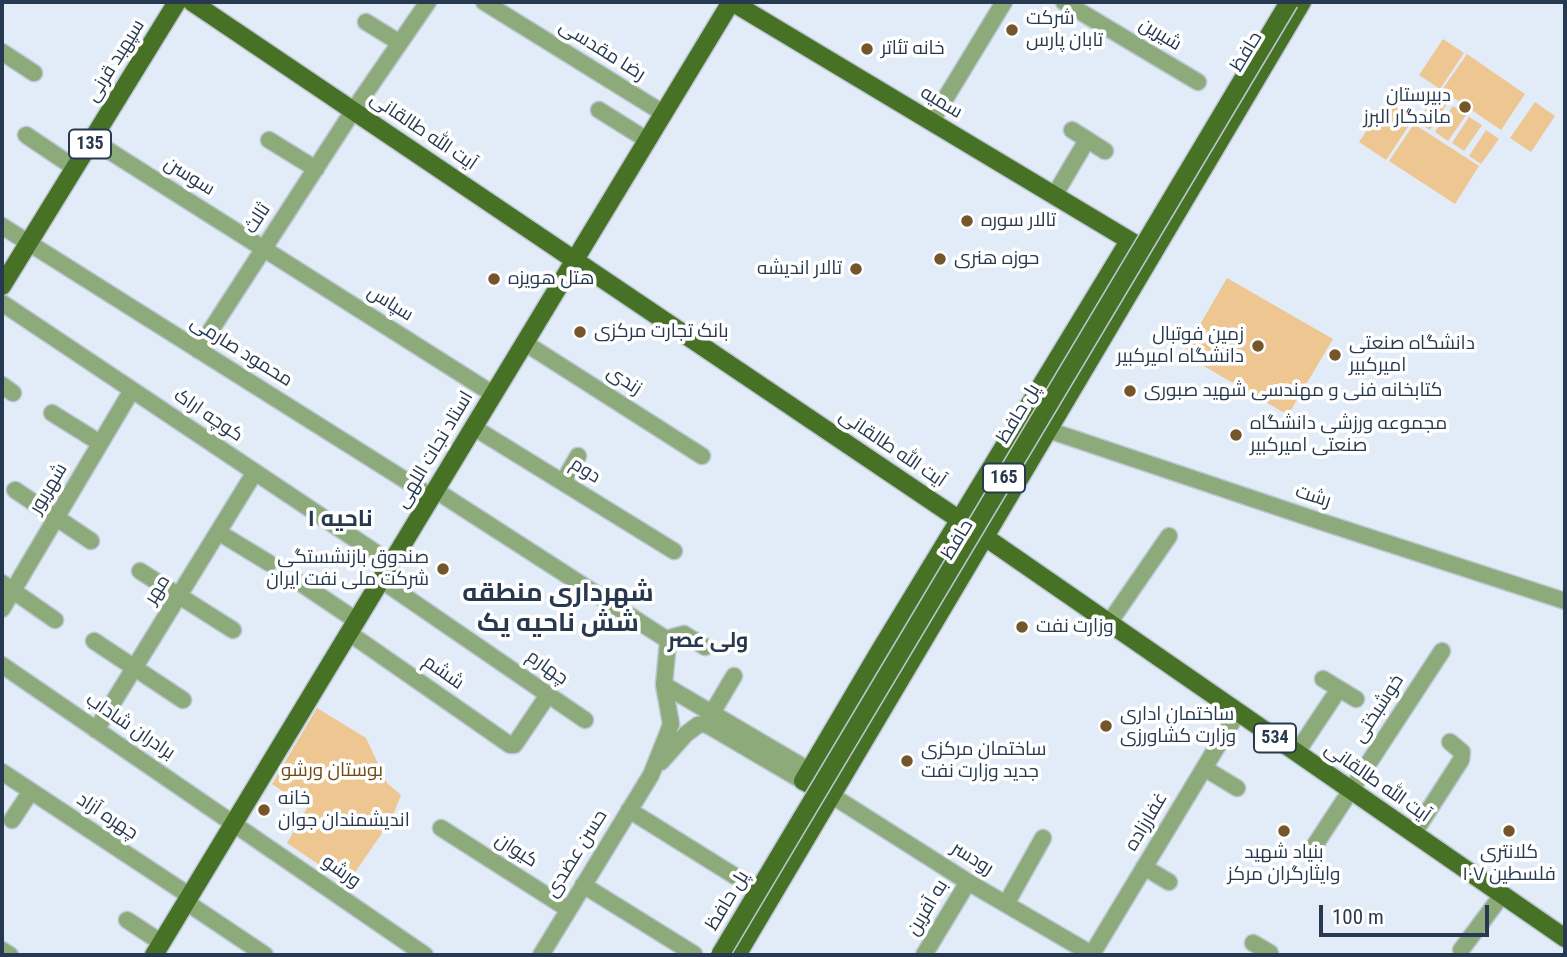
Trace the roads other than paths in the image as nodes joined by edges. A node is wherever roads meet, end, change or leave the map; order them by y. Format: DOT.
graph roads {
  1 [pos="177,2"];
  2 [pos="192,2"];
  3 [pos="428,2"];
  4 [pos="484,2"];
  5 [pos="731,2"];
  6 [pos="1004,2"];
  7 [pos="1064,2"];
  8 [pos="1289,2"];
  9 [pos="1302,2"];
  10 [pos="366,22"];
  11 [pos="400,43"];
  12 [pos="2,52"];
  13 [pos="34,73"];
  14 [pos="1198,82"];
  15 [pos="599,110"];
  16 [pos="353,111"];
  17 [pos="663,113"];
  18 [pos="931,122"];
  19 [pos="1072,130"];
  20 [pos="26,135"];
  21 [pos="92,140"];
  22 [pos="269,140"];
  23 [pos="647,140"];
  24 [pos="1087,140"];
  25 [pos="1105,151"];
  26 [pos="75,168"];
  27 [pos="316,169"];
  28 [pos="1054,196"];
  29 [pos="2,226"];
  30 [pos="1129,241"];
  31 [pos="29,243"];
  32 [pos="264,249"];
  33 [pos="1152,254"];
  34 [pos="575,260"];
  35 [pos="2,286"];
  36 [pos="2,303"];
  37 [pos="525,343"];
  38 [pos="198,350"];
  39 [pos="132,390"];
  40 [pos="494,394"];
  41 [pos="52,413"];
  42 [pos="1019,421"];
  43 [pos="473,427"];
  44 [pos="1048,430"];
  45 [pos="100,443"];
  46 [pos="578,456"];
  47 [pos="702,456"];
  48 [pos="255,472"];
  49 [pos="563,482"];
  50 [pos="15,490"];
  51 [pos="433,494"];
  52 [pos="56,517"];
  53 [pos="959,520"];
  54 [pos="218,532"];
  55 [pos="1169,536"];
  56 [pos="985,537"];
  57 [pos="91,541"];
  58 [pos="674,551"];
  59 [pos="269,563"];
  60 [pos="391,563"];
  61 [pos="139,571"];
  62 [pos="381,580"];
  63 [pos="299,582"];
  64 [pos="7,587"];
  65 [pos="179,596"];
  66 [pos="1565,601"];
  67 [pos="906,608"];
  68 [pos="2,609"];
  69 [pos="55,620"];
  70 [pos="1109,623"];
  71 [pos="932,625"];
  72 [pos="353,627"];
  73 [pos="233,630"];
  74 [pos="666,639"];
  75 [pos="94,641"];
  76 [pos="705,647"];
  77 [pos="1442,651"];
  78 [pos="879,652"];
  79 [pos="2,665"];
  80 [pos="134,668"];
  81 [pos="906,668"];
  82 [pos="734,676"];
  83 [pos="1323,679"];
  84 [pos="664,685"];
  85 [pos="1339,689"];
  86 [pos="548,695"];
  87 [pos="183,699"];
  88 [pos="1356,699"];
  89 [pos="1238,712"];
  90 [pos="712,713"];
  91 [pos="585,720"];
  92 [pos="96,730"];
  93 [pos="1450,742"];
  94 [pos="1297,752"];
  95 [pos="1204,768"];
  96 [pos="2,772"];
  97 [pos="651,775"];
  98 [pos="806,776"];
  99 [pos="1237,788"];
  100 [pos="1351,790"];
  101 [pos="31,792"];
  102 [pos="831,795"];
  103 [pos="629,810"];
  104 [pos="12,820"];
  105 [pos="234,824"];
  106 [pos="441,828"];
  107 [pos="1414,833"];
  108 [pos="1043,838"];
  109 [pos="1315,845"];
  110 [pos="1144,867"];
  111 [pos="738,878"];
  112 [pos="968,881"];
  113 [pos="1169,882"];
  114 [pos="583,885"];
  115 [pos="1502,895"];
  116 [pos="188,899"];
  117 [pos="1006,904"];
  118 [pos="568,909"];
  119 [pos="127,920"];
  120 [pos="1565,938"];
  121 [pos="1253,943"];
  122 [pos="158,949"];
  123 [pos="2,950"];
  124 [pos="1461,950"];
  125 [pos="257,953"];
  126 [pos="694,954"];
  127 [pos="10,955"];
  128 [pos="425,955"];
  129 [pos="541,955"];
  130 [pos="720,955"];
  131 [pos="737,955"];
  132 [pos="924,955"];
  133 [pos="1092,955"];
  134 [pos="1268,955"];
  1 -- 21 [label="main road, سپهبد قرنی / 135"];
  2 -- 16 [label="main road, آیت الله طالقانی / 534"];
  3 -- 11 [label="street, ثالث"];
  4 -- 17 [label="street, رضا مقدسی"];
  5 -- 17 [label="main road, استاد نجات اللهی"];
  5 -- 18 [label="main road, سمیه"];
  6 -- 18 [label="street"];
  7 -- 14 [label="street, شیرین"];
  8 -- 130 [label="main road, پل حافظ / 165, bridge"];
  9 -- 33 [label="main road, حافظ / 165"];
  10 -- 11 [label="street"];
  11 -- 16 [label="street, ثالث"];
  12 -- 13 [label="street"];
  15 -- 23 [label="street"];
  16 -- 27 [label="street, ثالث"];
  16 -- 34 [label="main road, آیت الله طالقانی / 534"];
  17 -- 23 [label="main road, استاد نجات اللهی"];
  18 -- 28 [label="main road, سمیه"];
  19 -- 24 [label="street"];
  20 -- 26 [label="street"];
  21 -- 26 [label="main road, سپهبد قرنی / 135"];
  21 -- 32 [label="street, سوسن"];
  22 -- 27 [label="street"];
  23 -- 34 [label="main road, استاد نجات اللهی"];
  24 -- 25 [label="street"];
  24 -- 28 [label="street"];
  26 -- 31 [label="main road, سپهبد قرنی / 135"];
  27 -- 32 [label="street, ثالث"];
  28 -- 30 [label="main road, سمیه"];
  29 -- 31 [label="street, محمود صارمی"];
  30 -- 33 [label="main road, سمیه"];
  30 -- 42 [label="main road, حافظ"];
  31 -- 35 [label="main road, سپهبد قرنی / 135"];
  31 -- 38 [label="street, محمود صارمی"];
  32 -- 38 [label="street, ثالث"];
  32 -- 40 [label="street, سپاس"];
  33 -- 44 [label="main road, حافظ / 165"];
  34 -- 37 [label="main road, استاد نجات اللهی"];
  34 -- 53 [label="main road, آیت الله طالقانی / 534"];
  36 -- 39 [label="street, کوچه اراک"];
  37 -- 40 [label="main road, استاد نجات اللهی"];
  37 -- 47 [label="street, زندی"];
  38 -- 51 [label="street, محمود صارمی"];
  39 -- 45 [label="street, شهریور"];
  39 -- 48 [label="street, کوچه اراک"];
  40 -- 43 [label="main road, استاد نجات اللهی"];
  41 -- 45 [label="street"];
  42 -- 44 [label="main road"];
  42 -- 53 [label="main road, حافظ"];
  43 -- 49 [label="street, دوم"];
  43 -- 51 [label="main road, استاد نجات اللهی"];
  44 -- 56 [label="main road, حافظ / 165"];
  44 -- 66 [label="street, رشت"];
  45 -- 52 [label="street, شهریور"];
  46 -- 49 [label="street"];
  48 -- 54 [label="street, مهر"];
  48 -- 60 [label="street, کوچه اراک"];
  49 -- 58 [label="street, دوم"];
  50 -- 52 [label="street"];
  51 -- 60 [label="main road, استاد نجات اللهی"];
  51 -- 74 [label="street, محمود صارمی"];
  52 -- 57 [label="street"];
  52 -- 64 [label="street, شهریور"];
  53 -- 56 [label="main road, آیت الله طالقانی / 534"];
  53 -- 67 [label="main road, حافظ"];
  54 -- 59 [label="street"];
  54 -- 65 [label="street, مهر"];
  55 -- 70 [label="street"];
  56 -- 70 [label="main road, آیت الله طالقانی / 534"];
  56 -- 71 [label="main road, حافظ / 165"];
  60 -- 62 [label="main road, استاد نجات اللهی"];
  61 -- 65 [label="street"];
  62 -- 72 [label="main road, استاد نجات اللهی"];
  62 -- 86 [label="street, چهارم"];
  63 -- 72 [label="street, ششم"];
  64 -- 68 [label="street, شهریور"];
  64 -- 69 [label="street"];
  65 -- 73 [label="street"];
  65 -- 80 [label="street, مهر"];
  67 -- 71 [label="main road"];
  67 -- 78 [label="main road, حافظ"];
  70 -- 89 [label="main road, آیت الله طالقانی / 534"];
  71 -- 81 [label="main road, حافظ / 165"];
  72 -- 86 [label="street, ششم"];
  72 -- 105 [label="main road, استاد نجات اللهی"];
  74 -- 76 [label="street"];
  74 -- 84 [label="street"];
  75 -- 80 [label="street"];
  77 -- 100 [label="street, خوشبختی"];
  78 -- 81 [label="main road"];
  78 -- 98 [label="main road, حافظ"];
  79 -- 92 [label="street, برادران شاداب"];
  80 -- 87 [label="street"];
  80 -- 92 [label="street, مهر"];
  81 -- 102 [label="main road, حافظ / 165"];
  82 -- 90 [label="street"];
  83 -- 85 [label="street"];
  84 -- 90 [label="street"];
  84 -- 97 [label="street"];
  85 -- 88 [label="street"];
  85 -- 94 [label="street"];
  86 -- 91 [label="street, چهارم"];
  89 -- 94 [label="main road, آیت الله طالقانی / 534"];
  89 -- 95 [label="street, غفارزاده"];
  90 -- 98 [label="street"];
  92 -- 105 [label="street, برادران شاداب"];
  93 -- 107 [label="street"];
  94 -- 100 [label="main road, آیت الله طالقانی / 534"];
  95 -- 99 [label="street"];
  95 -- 110 [label="street, غفارزاده"];
  96 -- 101 [label="street, چهره آزاد"];
  97 -- 98 [label="street"];
  97 -- 103 [label="street, حسن عضدی"];
  98 -- 102 [label="main road"];
  100 -- 107 [label="main road, آیت الله طالقانی / 534"];
  100 -- 109 [label="street, خوشبختی"];
  101 -- 104 [label="street"];
  101 -- 116 [label="street, چهره آزاد"];
  102 -- 112 [label="street, رودسر"];
  102 -- 131 [label="main road, حافظ / 165"];
  103 -- 111 [label="street"];
  103 -- 114 [label="street, حسن عضدی"];
  105 -- 116 [label="main road, استاد نجات اللهی"];
  105 -- 128 [label="street, ورشو"];
  106 -- 118 [label="street, کیوان"];
  107 -- 115 [label="main road, آیت الله طالقانی / 534"];
  108 -- 117 [label="street"];
  110 -- 113 [label="street"];
  110 -- 133 [label="street, غفارزاده"];
  112 -- 117 [label="street, رودسر"];
  112 -- 132 [label="street, به آفرین"];
  114 -- 118 [label="street, حسن عضدی"];
  114 -- 126 [label="street"];
  115 -- 120 [label="main road, آیت الله طالقانی / 534"];
  115 -- 124 [label="street"];
  116 -- 122 [label="main road, استاد نجات اللهی"];
  116 -- 125 [label="street, چهره آزاد"];
  117 -- 133 [label="street, رودسر"];
  118 -- 129 [label="street, حسن عضدی"];
  119 -- 122 [label="street"];
  121 -- 134 [label="street"];
  123 -- 127 [label="street"];
}
